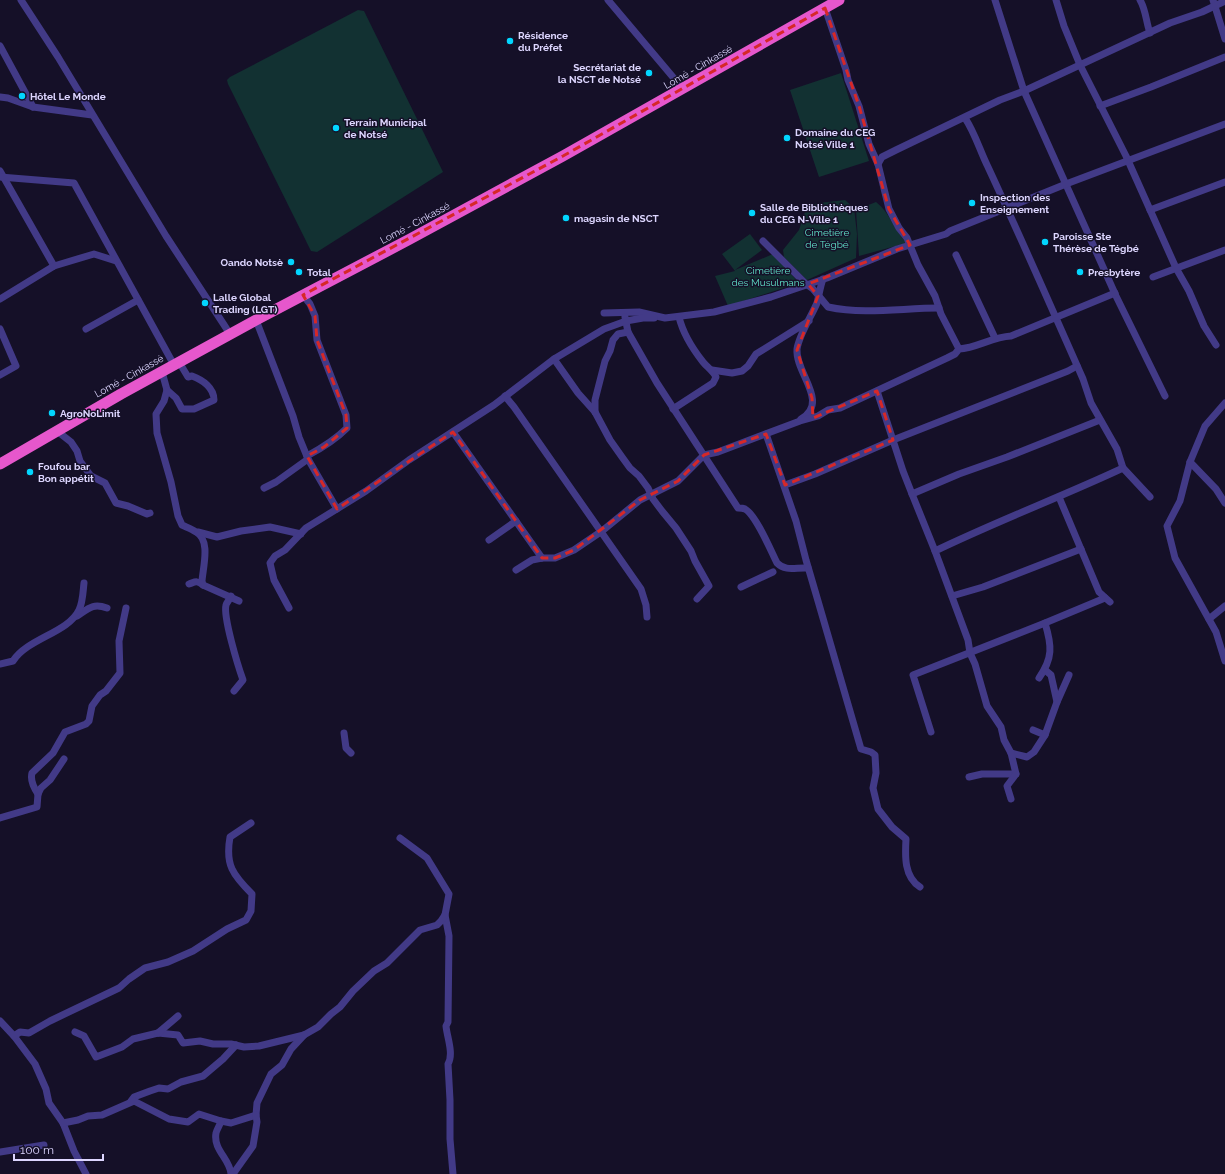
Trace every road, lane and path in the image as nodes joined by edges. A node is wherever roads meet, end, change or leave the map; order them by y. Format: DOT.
graph roads {
  1 [pos="21,0"];
  2 [pos="608,0"];
  3 [pos="839,0"];
  4 [pos="995,0"];
  5 [pos="1056,0"];
  6 [pos="1140,0"];
  7 [pos="1225,1"];
  8 [pos="1214,3"];
  9 [pos="825,8"];
  10 [pos="1150,33"];
  11 [pos="1225,39"];
  12 [pos="0,46"];
  13 [pos="1225,57"];
  14 [pos="1080,65"];
  15 [pos="683,89"];
  16 [pos="1024,91"];
  17 [pos="0,97"];
  18 [pos="1100,106"];
  19 [pos="33,107"];
  20 [pos="92,115"];
  21 [pos="965,118"];
  22 [pos="1225,124"];
  23 [pos="1128,160"];
  24 [pos="878,164"];
  25 [pos="1,175"];
  26 [pos="1225,182"];
  27 [pos="1066,184"];
  28 [pos="1008,208"];
  29 [pos="1150,210"];
  30 [pos="763,241"];
  31 [pos="910,245"];
  32 [pos="1225,250"];
  33 [pos="956,255"];
  34 [pos="116,261"];
  35 [pos="54,266"];
  36 [pos="1176,268"];
  37 [pos="1153,277"];
  38 [pos="822,279"];
  39 [pos="806,284"];
  40 [pos="1115,293"];
  41 [pos="303,295"];
  42 [pos="818,296"];
  43 [pos="0,299"];
  44 [pos="138,300"];
  45 [pos="939,308"];
  46 [pos="624,312"];
  47 [pos="604,313"];
  48 [pos="679,317"];
  49 [pos="665,318"];
  50 [pos="1056,318"];
  51 [pos="256,320"];
  52 [pos="809,320"];
  53 [pos="626,321"];
  54 [pos="86,329"];
  55 [pos="0,330"];
  56 [pos="628,332"];
  57 [pos="230,334"];
  58 [pos="995,338"];
  59 [pos="1216,345"];
  60 [pos="959,349"];
  61 [pos="554,359"];
  62 [pos="176,364"];
  63 [pos="1077,366"];
  64 [pos="712,370"];
  65 [pos="162,372"];
  66 [pos="0,375"];
  67 [pos="167,390"];
  68 [pos="877,391"];
  69 [pos="505,396"];
  70 [pos="1165,396"];
  71 [pos="1225,403"];
  72 [pos="673,409"];
  73 [pos="595,412"];
  74 [pos="1100,420"];
  75 [pos="800,421"];
  76 [pos="57,431"];
  77 [pos="453,432"];
  78 [pos="766,434"];
  79 [pos="893,440"];
  80 [pos="704,456"];
  81 [pos="307,457"];
  82 [pos="1190,462"];
  83 [pos="0,464"];
  84 [pos="1123,468"];
  85 [pos="784,485"];
  86 [pos="264,488"];
  87 [pos="651,494"];
  88 [pos="912,494"];
  89 [pos="1059,497"];
  90 [pos="1150,497"];
  91 [pos="1225,503"];
  92 [pos="337,509"];
  93 [pos="150,513"];
  94 [pos="516,521"];
  95 [pos="602,531"];
  96 [pos="197,532"];
  97 [pos="301,534"];
  98 [pos="489,540"];
  99 [pos="1081,549"];
  100 [pos="935,551"];
  101 [pos="542,558"];
  102 [pos="808,568"];
  103 [pos="516,570"];
  104 [pos="773,572"];
  105 [pos="202,573"];
  106 [pos="84,583"];
  107 [pos="203,585"];
  108 [pos="741,587"];
  109 [pos="231,596"];
  110 [pos="952,596"];
  111 [pos="697,599"];
  112 [pos="239,601"];
  113 [pos="1225,606"];
  114 [pos="108,608"];
  115 [pos="126,608"];
  116 [pos="289,608"];
  117 [pos="647,617"];
  118 [pos="72,619"];
  119 [pos="1209,619"];
  120 [pos="1045,623"];
  121 [pos="970,653"];
  122 [pos="1225,661"];
  123 [pos="0,664"];
  124 [pos="1045,670"];
  125 [pos="1070,675"];
  126 [pos="1039,678"];
  127 [pos="234,691"];
  128 [pos="1057,702"];
  129 [pos="1033,730"];
  130 [pos="931,732"];
  131 [pos="344,733"];
  132 [pos="1046,735"];
  133 [pos="351,753"];
  134 [pos="1011,753"];
  135 [pos="64,759"];
  136 [pos="1016,774"];
  137 [pos="969,777"];
  138 [pos="38,794"];
  139 [pos="1011,799"];
  140 [pos="0,818"];
  141 [pos="251,823"];
  142 [pos="400,838"];
  143 [pos="920,887"];
  144 [pos="445,915"];
  145 [pos="178,1016"];
  146 [pos="0,1021"];
  147 [pos="75,1032"];
  148 [pos="158,1033"];
  149 [pos="304,1035"];
  150 [pos="14,1036"];
  151 [pos="236,1045"];
  152 [pos="131,1101"];
  153 [pos="256,1115"];
  154 [pos="221,1121"];
  155 [pos="64,1123"];
  156 [pos="44,1145"];
  157 [pos="0,1152"];
  158 [pos="86,1174"];
  159 [pos="232,1174"];
  160 [pos="453,1174"];
  1 -- 20 [label="street"];
  2 -- 15 [label="street"];
  3 -- 9 [label="highway, Lomé - Cinkassé"];
  4 -- 16 [label="street"];
  5 -- 14 [label="street"];
  6 -- 10 [label="street"];
  7 -- 8 [label="street"];
  8 -- 10 [label="street"];
  8 -- 11 [label="street"];
  9 -- 15 [label="highway, Lomé - Cinkassé"];
  9 -- 24 [label="street"];
  10 -- 14 [label="street"];
  12 -- 19 [label="street"];
  13 -- 18 [label="street"];
  14 -- 16 [label="street"];
  14 -- 18 [label="street"];
  15 -- 41 [label="highway, Lomé - Cinkassé"];
  16 -- 21 [label="street"];
  16 -- 27 [label="street"];
  17 -- 19 [label="street"];
  18 -- 23 [label="street"];
  19 -- 20 [label="street"];
  20 -- 57 [label="street"];
  21 -- 24 [label="street"];
  21 -- 28 [label="street"];
  22 -- 23 [label="street"];
  23 -- 27 [label="street"];
  23 -- 29 [label="street"];
  24 -- 31 [label="street"];
  25 -- 34 [label="street"];
  25 -- 35 [label="street"];
  26 -- 29 [label="street"];
  27 -- 28 [label="street"];
  27 -- 40 [label="street"];
  28 -- 31 [label="street"];
  28 -- 50 [label="street"];
  29 -- 36 [label="street"];
  30 -- 39 [label="street"];
  31 -- 38 [label="street"];
  31 -- 45 [label="street"];
  32 -- 36 [label="street"];
  33 -- 58 [label="street"];
  34 -- 35 [label="street"];
  34 -- 44 [label="street"];
  35 -- 43 [label="street"];
  36 -- 37 [label="street"];
  36 -- 59 [label="street"];
  38 -- 39 [label="street"];
  38 -- 42 [label="street"];
  39 -- 42 [label="street"];
  39 -- 48 [label="street"];
  40 -- 50 [label="street"];
  40 -- 70 [label="street"];
  41 -- 51 [label="highway, Lomé - Cinkassé"];
  41 -- 81 [label="street"];
  42 -- 45 [label="street"];
  42 -- 52 [label="street"];
  44 -- 54 [label="street"];
  44 -- 62 [label="street"];
  45 -- 60 [label="street"];
  46 -- 47 [label="street"];
  46 -- 49 [label="street"];
  46 -- 53 [label="street"];
  48 -- 49 [label="street"];
  48 -- 64 [label="street"];
  49 -- 53 [label="street"];
  50 -- 58 [label="street"];
  50 -- 63 [label="street"];
  51 -- 57 [label="highway, Lomé - Cinkassé"];
  51 -- 81 [label="street"];
  52 -- 64 [label="street"];
  52 -- 75 [label="street"];
  53 -- 56 [label="street"];
  53 -- 61 [label="street"];
  55 -- 66 [label="street"];
  56 -- 72 [label="street"];
  56 -- 73 [label="street"];
  57 -- 62 [label="highway, Lomé - Cinkassé"];
  58 -- 60 [label="street"];
  60 -- 68 [label="street"];
  61 -- 69 [label="street"];
  61 -- 73 [label="street"];
  62 -- 65 [label="highway, Lomé - Cinkassé"];
  62 -- 67 [label="street"];
  63 -- 74 [label="street"];
  63 -- 79 [label="street"];
  64 -- 72 [label="street"];
  65 -- 67 [label="street"];
  65 -- 76 [label="highway, Lomé - Cinkassé"];
  67 -- 96 [label="street"];
  68 -- 75 [label="street"];
  68 -- 79 [label="street"];
  69 -- 77 [label="street"];
  69 -- 95 [label="street"];
  71 -- 82 [label="street"];
  72 -- 80 [label="street"];
  73 -- 87 [label="street"];
  74 -- 84 [label="street"];
  74 -- 88 [label="street"];
  75 -- 78 [label="street"];
  76 -- 83 [label="highway, Lomé - Cinkassé"];
  76 -- 93 [label="street"];
  77 -- 92 [label="street"];
  77 -- 94 [label="street"];
  78 -- 80 [label="street"];
  78 -- 85 [label="street"];
  79 -- 85 [label="street"];
  79 -- 88 [label="street"];
  80 -- 87 [label="street"];
  80 -- 102 [label="street"];
  81 -- 86 [label="street"];
  81 -- 92 [label="street"];
  82 -- 91 [label="street"];
  82 -- 119 [label="street"];
  84 -- 89 [label="street"];
  84 -- 90 [label="street"];
  85 -- 102 [label="street"];
  87 -- 95 [label="street"];
  87 -- 111 [label="street"];
  88 -- 100 [label="street"];
  89 -- 99 [label="street"];
  89 -- 100 [label="street"];
  92 -- 97 [label="street"];
  94 -- 98 [label="street"];
  94 -- 101 [label="street"];
  95 -- 101 [label="street"];
  95 -- 117 [label="street"];
  96 -- 97 [label="street"];
  96 -- 105 [label="street"];
  97 -- 116 [label="street"];
  99 -- 110 [label="street"];
  99 -- 120 [label="street"];
  100 -- 110 [label="street"];
  101 -- 103 [label="street"];
  102 -- 143 [label="street"];
  104 -- 108 [label="street"];
  105 -- 107 [label="street"];
  105 -- 107 [label="street"];
  106 -- 118 [label="street"];
  107 -- 109 [label="street"];
  109 -- 112 [label="street"];
  109 -- 127 [label="street"];
  110 -- 121 [label="street"];
  113 -- 119 [label="street"];
  114 -- 118 [label="street"];
  115 -- 138 [label="street"];
  118 -- 123 [label="street"];
  119 -- 122 [label="street"];
  120 -- 121 [label="street"];
  120 -- 124 [label="street"];
  121 -- 130 [label="street"];
  121 -- 134 [label="street"];
  124 -- 126 [label="street"];
  124 -- 128 [label="street"];
  125 -- 128 [label="street"];
  128 -- 132 [label="street"];
  129 -- 132 [label="street"];
  131 -- 133 [label="street"];
  132 -- 134 [label="street"];
  134 -- 136 [label="street"];
  135 -- 138 [label="street"];
  136 -- 137 [label="street"];
  136 -- 139 [label="street"];
  138 -- 140 [label="street"];
  141 -- 150 [label="street"];
  142 -- 144 [label="street"];
  144 -- 149 [label="street"];
  144 -- 160 [label="street"];
  145 -- 148 [label="street"];
  146 -- 150 [label="street"];
  147 -- 148 [label="street"];
  148 -- 151 [label="street"];
  149 -- 151 [label="street"];
  149 -- 153 [label="street"];
  150 -- 155 [label="street"];
  151 -- 152 [label="street"];
  152 -- 154 [label="street"];
  152 -- 155 [label="street"];
  153 -- 154 [label="street"];
  153 -- 159 [label="street"];
  154 -- 159 [label="street"];
  155 -- 158 [label="street"];
  156 -- 157 [label="street"];
}
